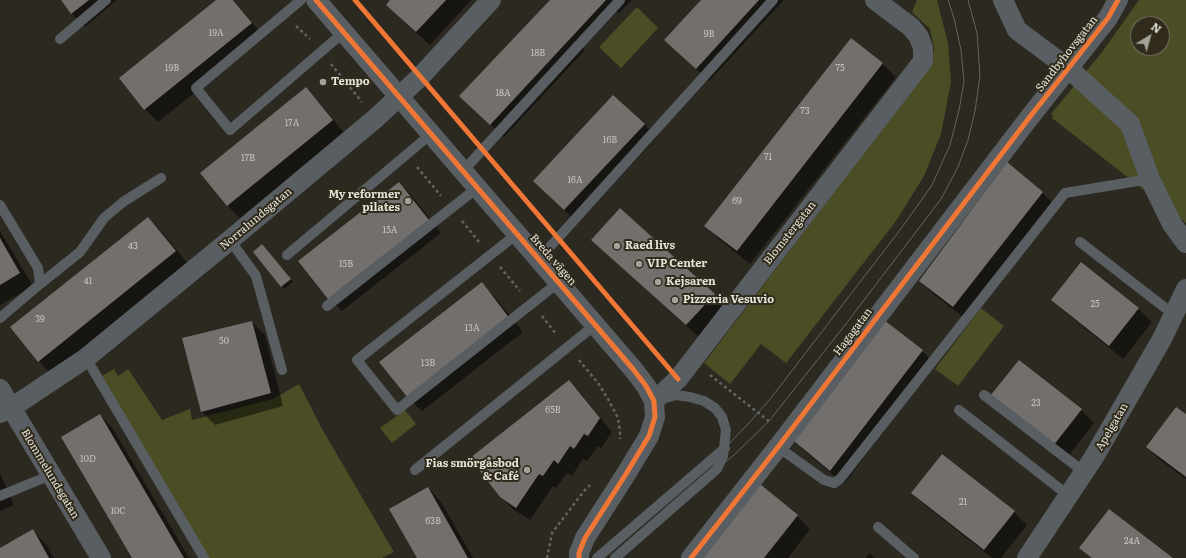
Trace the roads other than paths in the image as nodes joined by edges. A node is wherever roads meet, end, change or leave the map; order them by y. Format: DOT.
graph roads {
  1 [pos="106,0"];
  2 [pos="301,0"];
  3 [pos="316,0"];
  4 [pos="491,0"];
  5 [pos="620,0"];
  6 [pos="773,0"];
  7 [pos="875,0"];
  8 [pos="1003,0"];
  9 [pos="1118,0"];
  10 [pos="344,32"];
  11 [pos="60,39"];
  12 [pos="1068,68"];
  13 [pos="399,97"];
  14 [pos="1029,118"];
  15 [pos="431,134"];
  16 [pos="463,171"];
  17 [pos="161,178"];
  18 [pos="1150,179"];
  19 [pos="478,188"];
  20 [pos="0,205"];
  21 [pos="517,234"];
  22 [pos="230,240"];
  23 [pos="1080,242"];
  24 [pos="1186,243"];
  25 [pos="287,255"];
  26 [pos="538,259"];
  27 [pos="559,282"];
  28 [pos="40,284"];
  29 [pos="1186,289"];
  30 [pos="327,306"];
  31 [pos="1173,314"];
  32 [pos="0,318"];
  33 [pos="595,325"];
  34 [pos="86,358"];
  35 [pos="282,370"];
  36 [pos="0,389"];
  37 [pos="984,395"];
  38 [pos="654,401"];
  39 [pos="959,410"];
  40 [pos="6,411"];
  41 [pos="782,441"];
  42 [pos="725,448"];
  43 [pos="416,470"];
  44 [pos="1084,472"];
  45 [pos="51,475"];
  46 [pos="0,496"];
  47 [pos="1069,496"];
  48 [pos="878,527"];
  49 [pos="101,558"];
  50 [pos="204,558"];
  51 [pos="579,558"];
  52 [pos="597,558"];
  53 [pos="615,558"];
  54 [pos="691,558"];
  55 [pos="914,558"];
  56 [pos="1027,558"];
  1 -- 11 [label="lane"];
  2 -- 10 [label="lane"];
  3 -- 10 [label="street, Breda vägen"];
  4 -- 13 [label="street, Norralundsgatan"];
  5 -- 16 [label="lane"];
  6 -- 26 [label="lane"];
  7 -- 38 [label="street, Blomstergatan"];
  8 -- 12 [label="street"];
  9 -- 12 [label="street, Sandbyhovsgatan"];
  10 -- 13 [label="street, Breda vägen"];
  12 -- 14 [label="street, Sandbyhovsgatan"];
  12 -- 18 [label="street"];
  13 -- 15 [label="street, Breda vägen"];
  13 -- 22 [label="street, Norralundsgatan"];
  14 -- 41 [label="street, Hagagatan"];
  15 -- 16 [label="street, Breda vägen"];
  15 -- 25 [label="lane"];
  16 -- 19 [label="street, Breda vägen"];
  17 -- 28 [label="lane"];
  18 -- 24 [label="street"];
  18 -- 41 [label="lane"];
  19 -- 21 [label="street, Breda vägen"];
  19 -- 30 [label="lane"];
  20 -- 28 [label="lane"];
  21 -- 26 [label="street, Breda vägen"];
  21 -- 27 [label="lane"];
  22 -- 34 [label="street, Norralundsgatan"];
  22 -- 35 [label="lane"];
  23 -- 31 [label="lane"];
  26 -- 27 [label="street, Breda vägen"];
  27 -- 33 [label="street, Breda vägen"];
  28 -- 32 [label="lane"];
  29 -- 31 [label="street, Apelgatan"];
  31 -- 44 [label="street, Apelgatan"];
  33 -- 38 [label="street, Breda vägen"];
  33 -- 43 [label="lane"];
  34 -- 40 [label="street, Norralundsgatan"];
  34 -- 50 [label="lane"];
  36 -- 40 [label="street, Blommelundsgatan"];
  37 -- 44 [label="lane"];
  38 -- 42 [label="lane"];
  38 -- 51 [label="street"];
  39 -- 47 [label="lane"];
  40 -- 45 [label="street, Blommelundsgatan"];
  41 -- 54 [label="street, Hagagatan"];
  42 -- 52 [label="lane"];
  42 -- 53 [label="lane"];
  44 -- 47 [label="street, Apelgatan"];
  45 -- 46 [label="lane"];
  45 -- 49 [label="street, Blommelundsgatan"];
  47 -- 56 [label="street, Apelgatan"];
  48 -- 55 [label="lane"];
}
